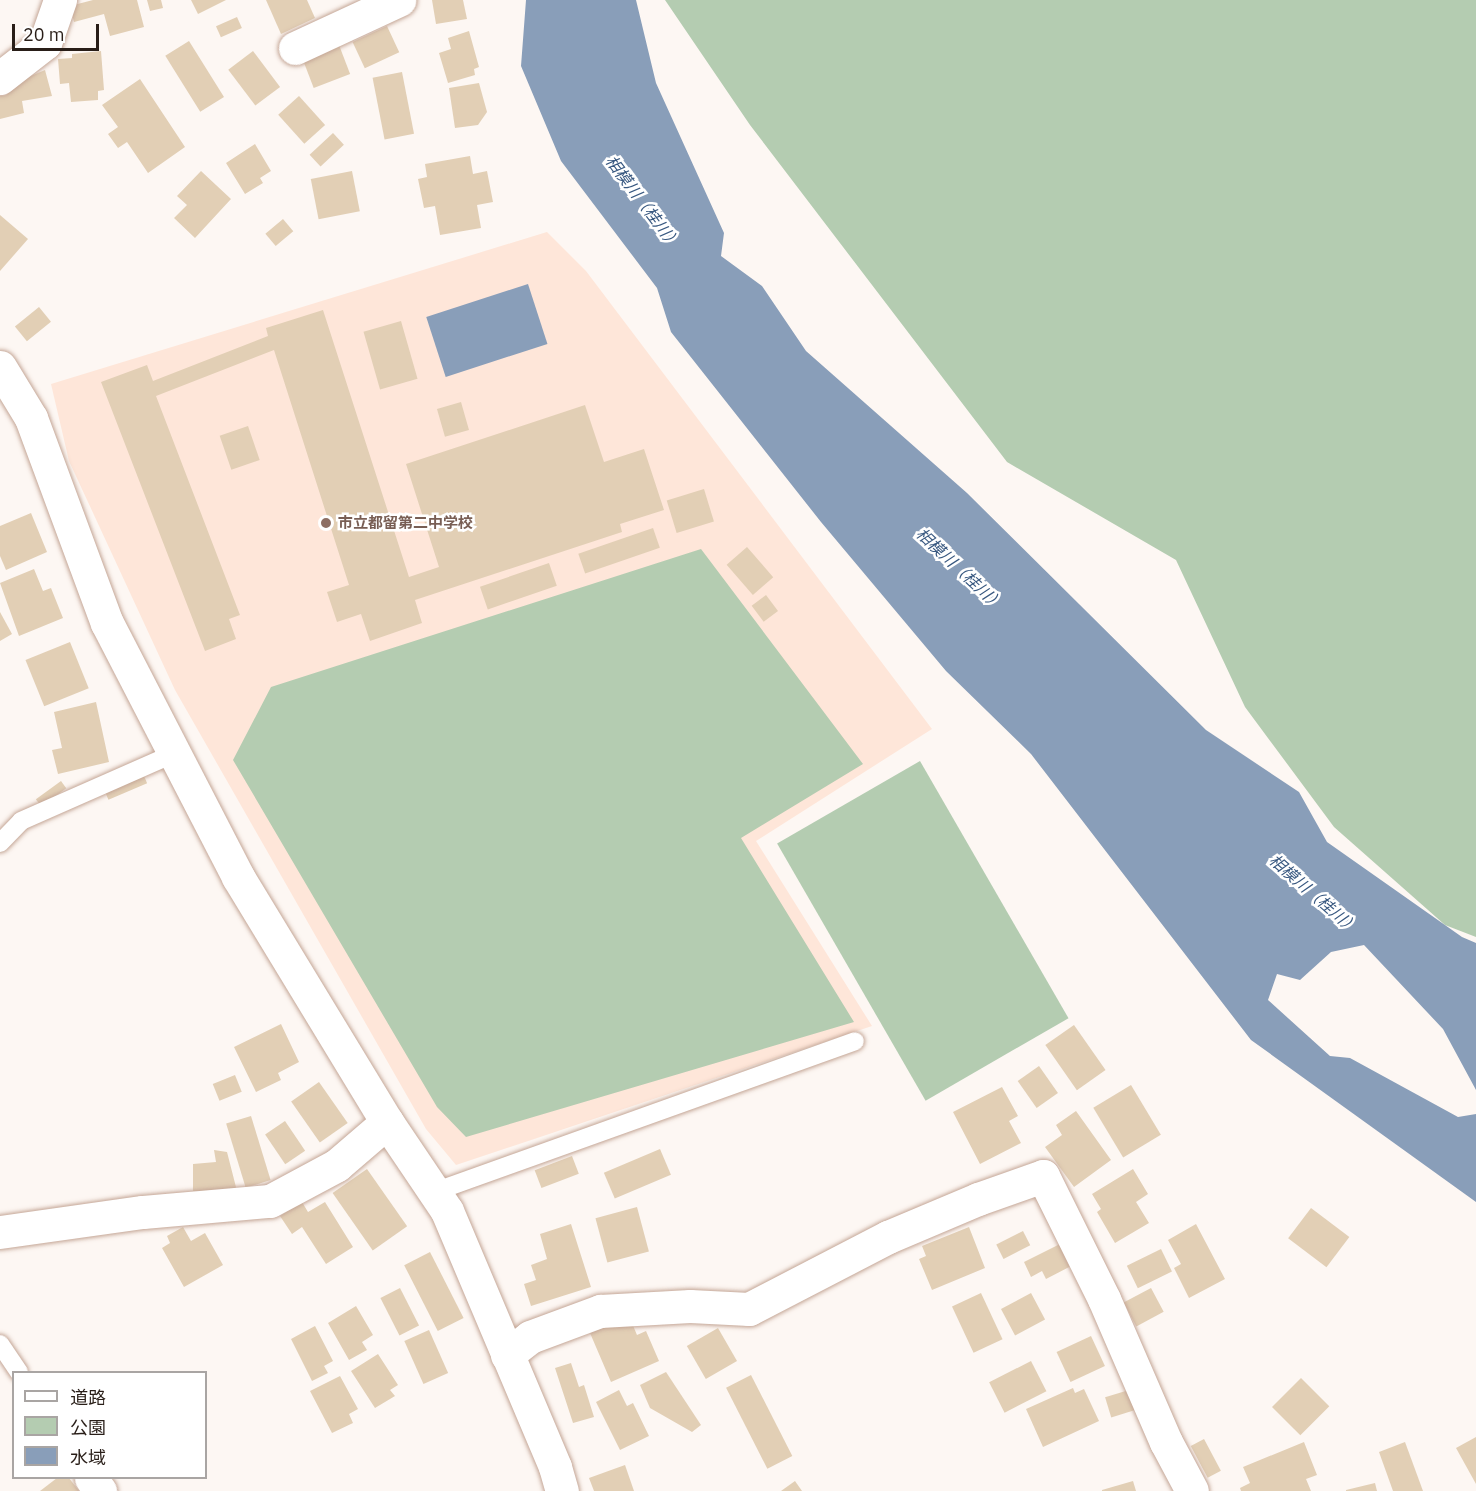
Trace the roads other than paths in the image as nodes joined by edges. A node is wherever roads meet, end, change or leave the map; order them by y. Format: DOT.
graph roads {
  1 [pos="60,0"];
  2 [pos="399,0"];
  3 [pos="295,48"];
  4 [pos="0,78"];
  5 [pos="0,367"];
  6 [pos="175,753"];
  7 [pos="0,843"];
  8 [pos="855,1041"];
  9 [pos="387,1122"];
  10 [pos="434,1192"];
  11 [pos="0,1232"];
  12 [pos="0,1344"];
  13 [pos="507,1355"];
  14 [pos="18,1371"];
  15 [pos="562,1491"];
  16 [pos="1192,1491"];
  1 -- 4 [label="street"];
  2 -- 3 [label="street"];
  5 -- 6 [label="street"];
  6 -- 7 [label="lane"];
  6 -- 9 [label="street"];
  8 -- 10 [label="lane"];
  9 -- 10 [label="street"];
  9 -- 11 [label="street"];
  10 -- 13 [label="street"];
  12 -- 14 [label="lane"];
  13 -- 15 [label="street"];
  13 -- 16 [label="street"];
}
